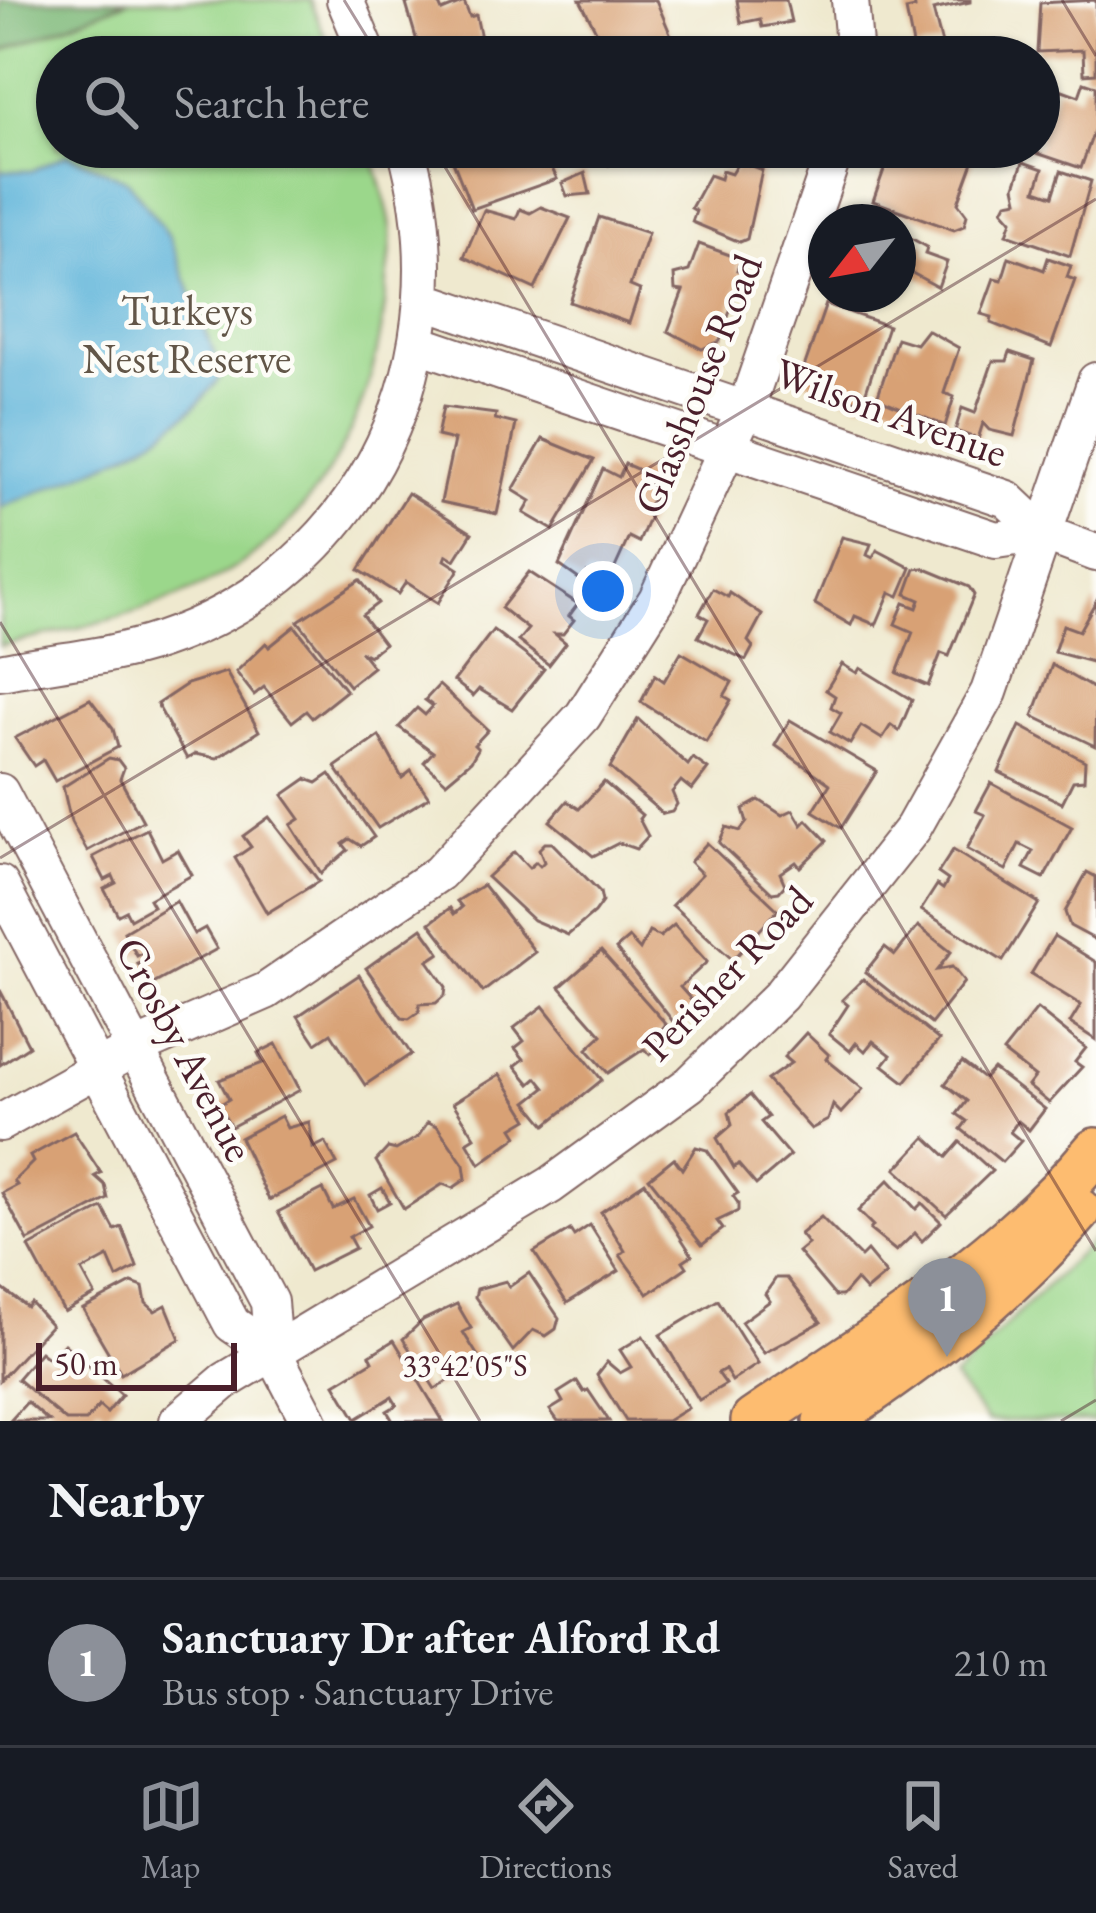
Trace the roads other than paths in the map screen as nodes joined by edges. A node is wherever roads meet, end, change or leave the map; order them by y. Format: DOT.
graph roads {
  1 [pos="345,0"];
  2 [pos="850,0"];
  3 [pos="360,36"];
  4 [pos="853,36"];
  5 [pos="412,168"];
  6 [pos="829,168"];
  7 [pos="426,301"];
  8 [pos="419,344"];
  9 [pos="1096,381"];
  10 [pos="746,408"];
  11 [pos="725,447"];
  12 [pos="1043,533"];
  13 [pos="1096,553"];
  14 [pos="0,672"];
  15 [pos="0,792"];
  16 [pos="0,884"];
  17 [pos="133,1049"];
  18 [pos="98,1070"];
  19 [pos="0,1123"];
  20 [pos="1096,1151"];
  21 [pos="1096,1190"];
  22 [pos="273,1352"];
  23 [pos="178,1421"];
  24 [pos="309,1421"];
  25 [pos="754,1421"];
  26 [pos="826,1421"];
  1 -- 3 [label="street"];
  2 -- 4 [label="street"];
  5 -- 7 [label="street"];
  6 -- 10 [label="street, Glasshouse Road"];
  7 -- 8 [label="street"];
  7 -- 10 [label="street, Wilson Avenue"];
  8 -- 11 [label="street, Wilson Avenue"];
  8 -- 14 [label="street"];
  9 -- 12 [label="street, Perisher Road"];
  10 -- 11 [label="street, Glasshouse Road"];
  10 -- 12 [label="street, Wilson Avenue"];
  11 -- 12 [label="street, Wilson Avenue"];
  11 -- 17 [label="street, Glasshouse Road"];
  12 -- 13 [label="street, Wilson Avenue"];
  12 -- 22 [label="street, Perisher Road"];
  15 -- 17 [label="street, Crosby Avenue"];
  16 -- 18 [label="street, Crosby Avenue"];
  17 -- 18 [label="street, Glasshouse Road"];
  17 -- 22 [label="street, Crosby Avenue"];
  18 -- 19 [label="street, Glasshouse Road"];
  18 -- 22 [label="street, Crosby Avenue"];
  20 -- 25 [label="main road"];
  21 -- 26 [label="main road"];
  22 -- 23 [label="street, Perisher Road"];
  22 -- 24 [label="street, Crosby Avenue"];
}
